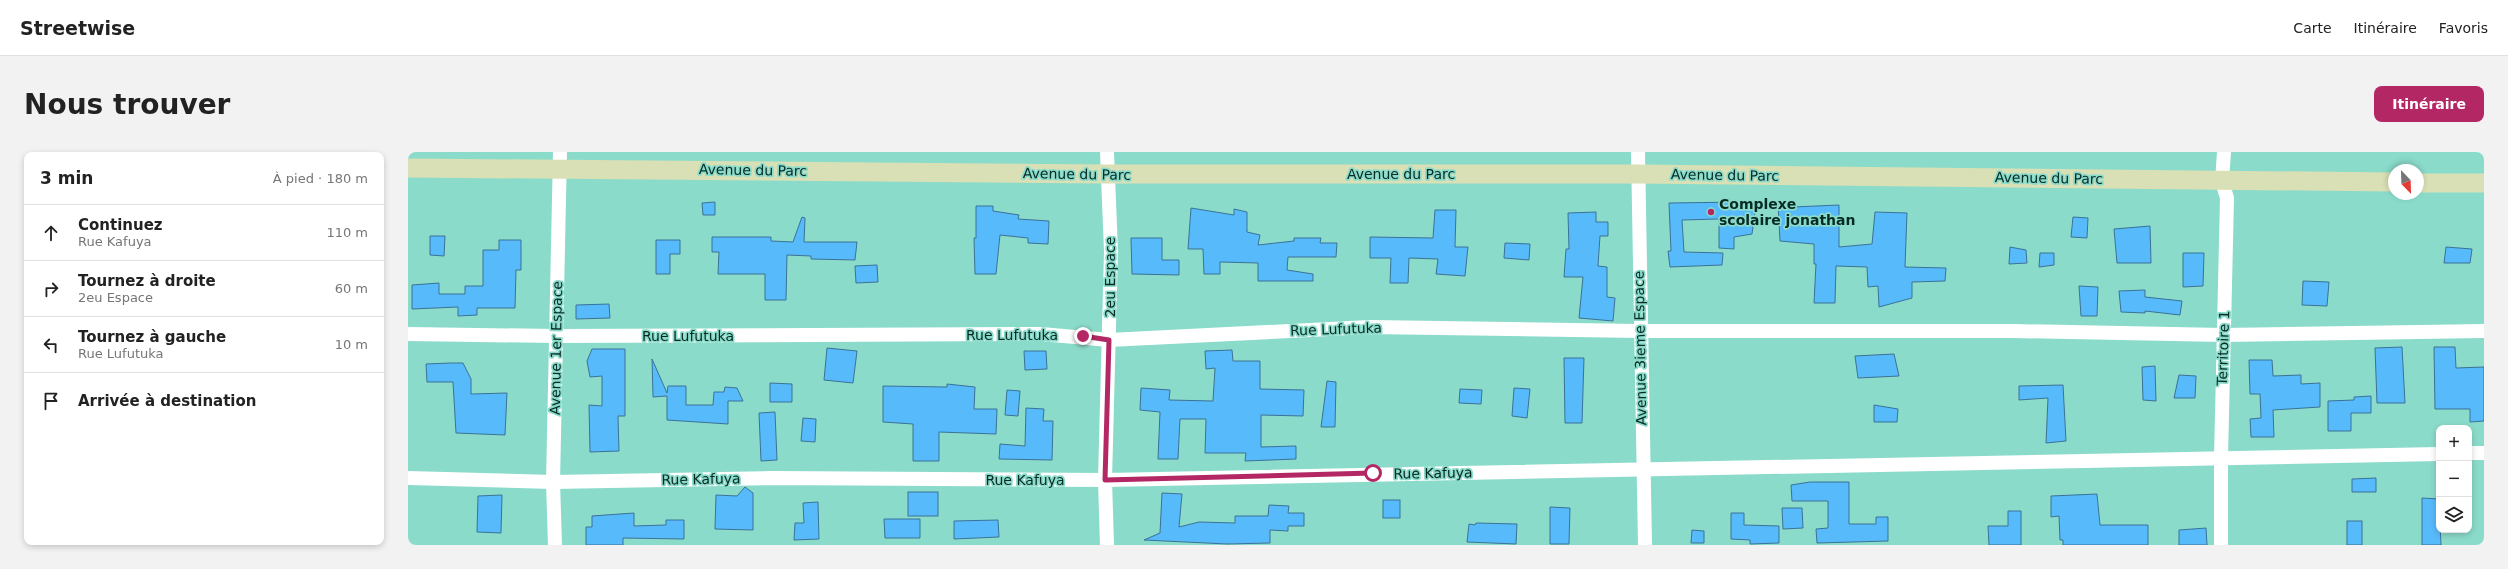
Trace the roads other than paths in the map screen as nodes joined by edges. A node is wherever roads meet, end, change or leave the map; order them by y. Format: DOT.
graph roads {
  1 [pos="1107,152"];
  2 [pos="1638,152"];
  3 [pos="2224,152"];
  4 [pos="560,160"];
  5 [pos="408,168"];
  6 [pos="1107,174"];
  7 [pos="1636,174"];
  8 [pos="2222,181"];
  9 [pos="2388,182"];
  10 [pos="2424,183"];
  11 [pos="2484,183"];
  12 [pos="1640,331"];
  13 [pos="2484,331"];
  14 [pos="408,334"];
  15 [pos="2223,335"];
  16 [pos="556,336"];
  17 [pos="1109,340"];
  18 [pos="2472,453"];
  19 [pos="2484,453"];
  20 [pos="2436,454"];
  21 [pos="2221,458"];
  22 [pos="1642,470"];
  23 [pos="408,478"];
  24 [pos="1105,480"];
  25 [pos="553,482"];
  26 [pos="555,545"];
  27 [pos="1107,545"];
  28 [pos="1645,545"];
  29 [pos="2221,545"];
  1 -- 6 [label="street, 2eu Espace"];
  2 -- 7 [label="street, Avenue 3ieme Espace"];
  3 -- 8 [label="street, Territoire 1"];
  4 -- 5 [label="street, Avenue du Parc"];
  4 -- 6 [label="street, Avenue du Parc"];
  4 -- 16 [label="street, Avenue 1er Espace"];
  6 -- 7 [label="street, Avenue du Parc"];
  6 -- 17 [label="street, 2eu Espace"];
  7 -- 8 [label="street, Avenue du Parc"];
  7 -- 12 [label="street, Avenue 3ieme Espace"];
  8 -- 9 [label="street, Avenue du Parc"];
  8 -- 15 [label="street, Territoire 1"];
  10 -- 11 [label="street"];
  12 -- 15 [label="street, Rue Lufutuka"];
  12 -- 17 [label="street, Rue Lufutuka"];
  12 -- 22 [label="street, Avenue 3ieme Espace"];
  13 -- 15 [label="street, Rue Lufutuka"];
  14 -- 16 [label="street, Rue Lufutuka"];
  15 -- 21 [label="street, Territoire 1"];
  16 -- 17 [label="street, Rue Lufutuka"];
  16 -- 25 [label="street, Avenue 1er Espace"];
  17 -- 24 [label="street, 2eu Espace"];
  18 -- 19 [label="street"];
  20 -- 21 [label="street, Rue Kafuya"];
  21 -- 22 [label="street, Rue Kafuya"];
  21 -- 29 [label="street, Territoire 1"];
  22 -- 24 [label="street, Rue Kafuya"];
  22 -- 28 [label="street, Avenue 3ieme Espace"];
  23 -- 25 [label="street, Rue Kafuya"];
  24 -- 25 [label="street, Rue Kafuya"];
  24 -- 27 [label="street, 2eu Espace"];
  25 -- 26 [label="street, Avenue 1er Espace"];
}
